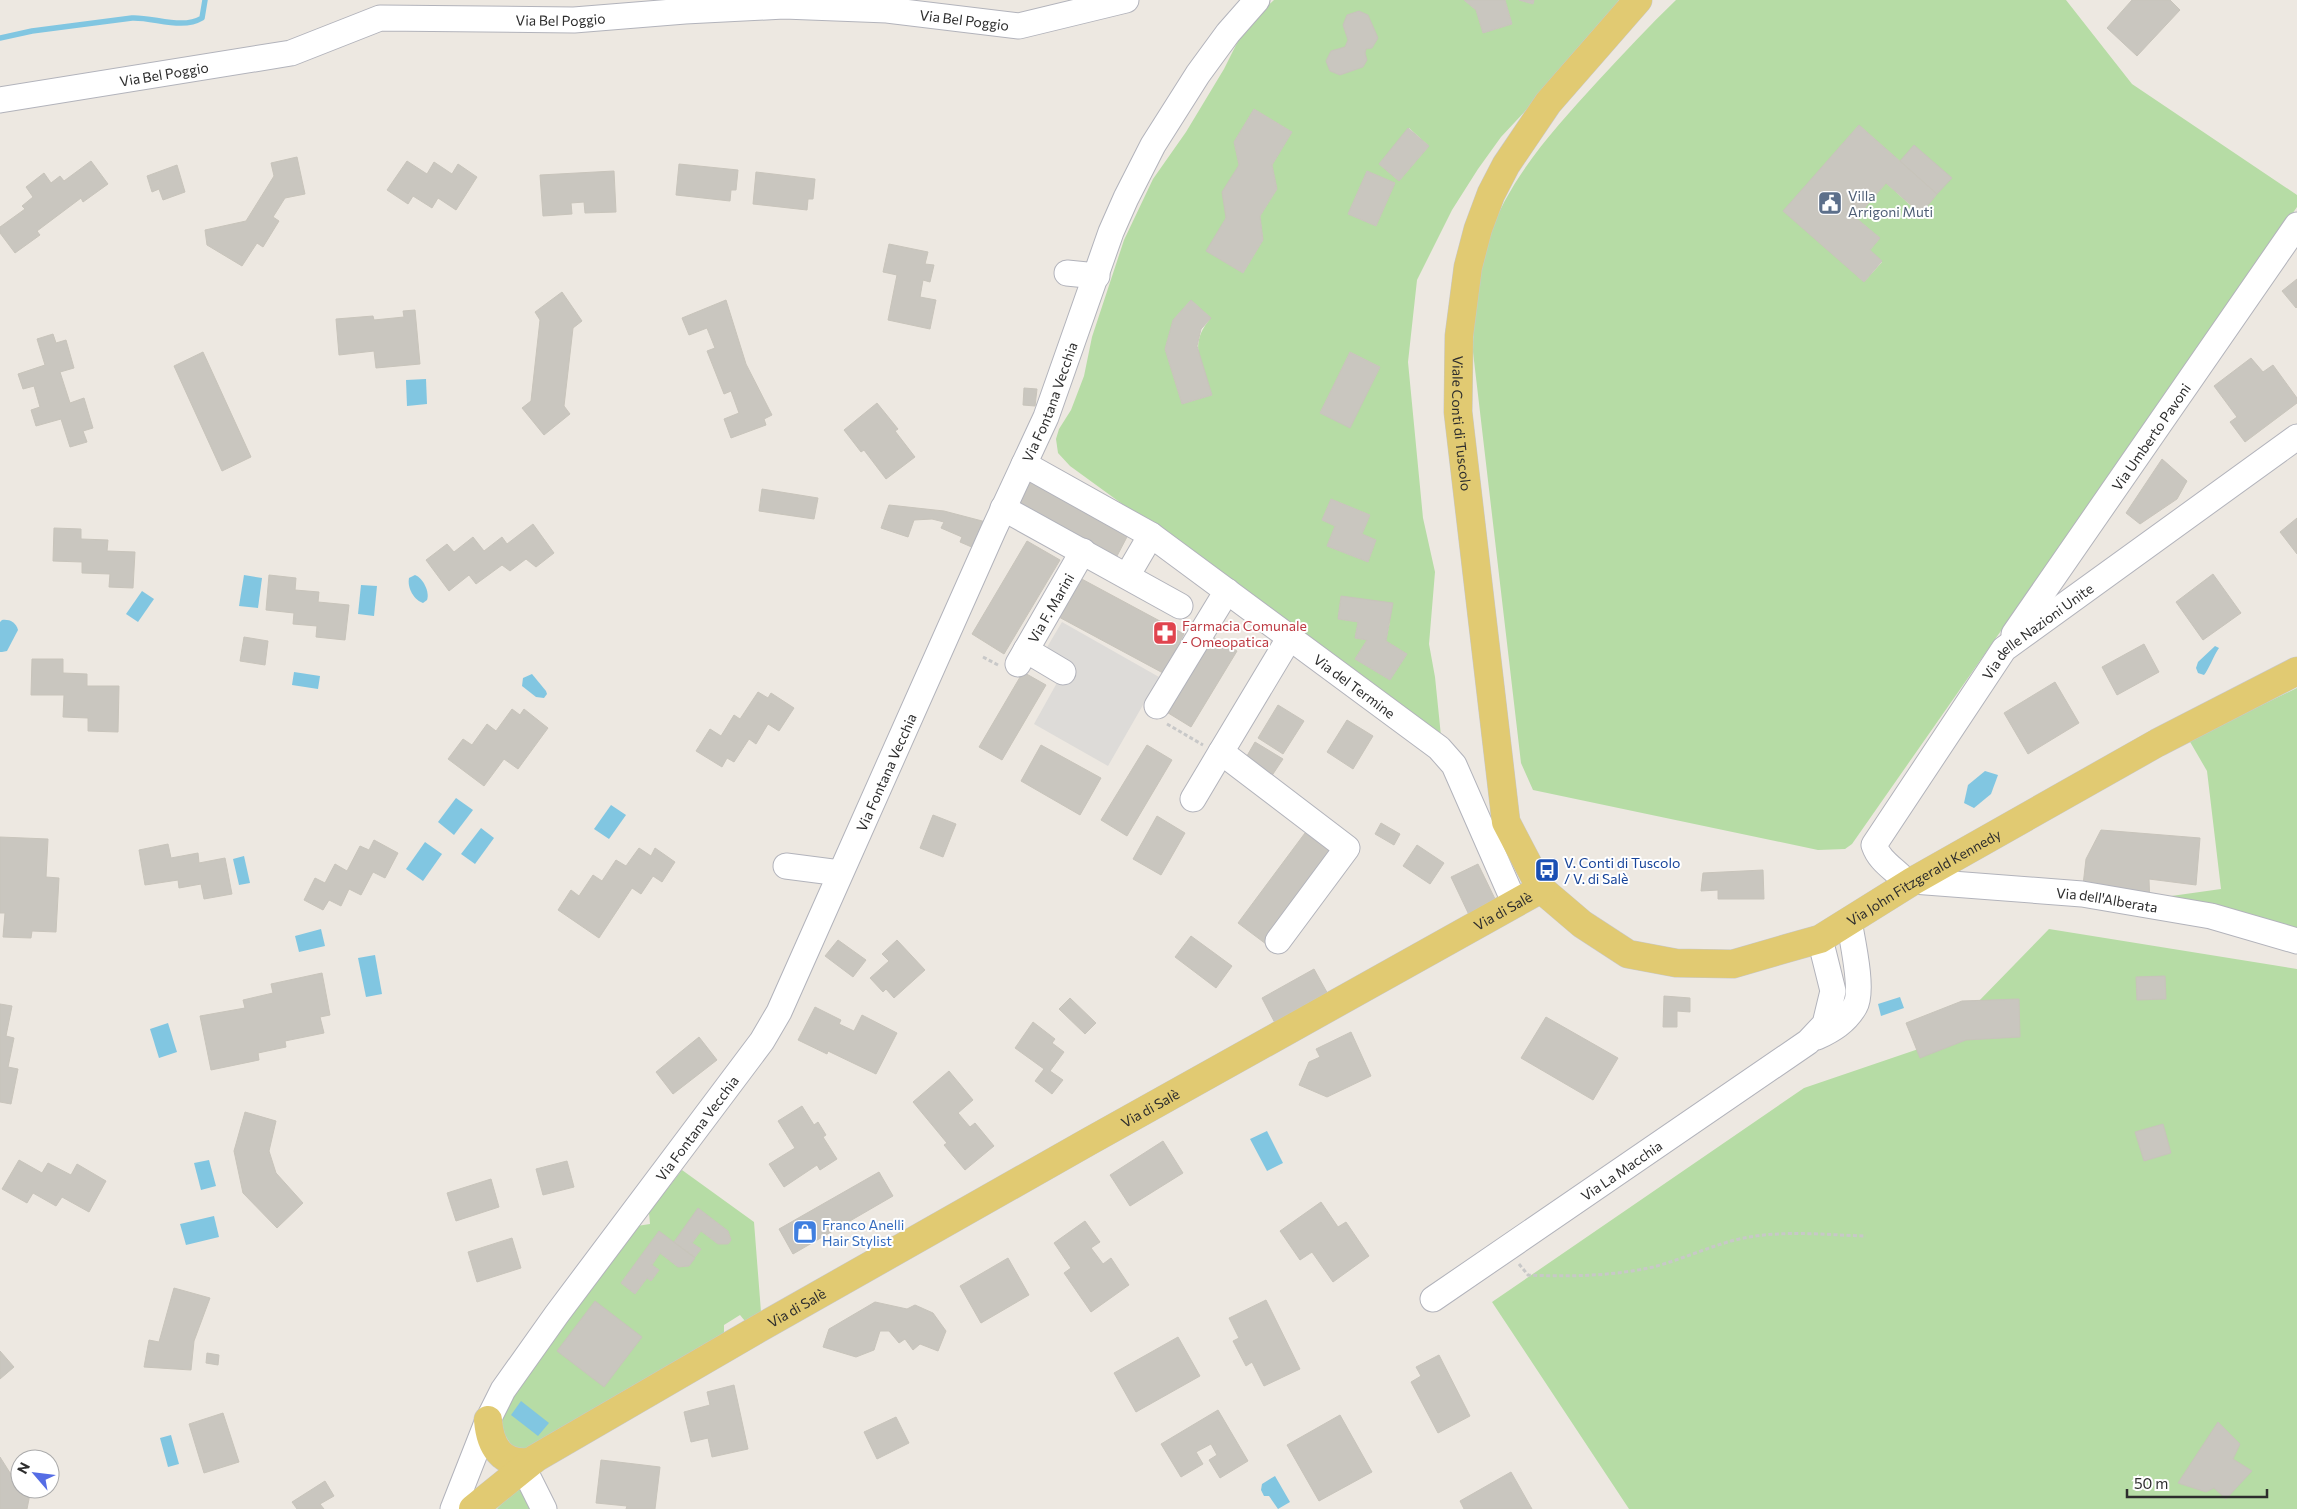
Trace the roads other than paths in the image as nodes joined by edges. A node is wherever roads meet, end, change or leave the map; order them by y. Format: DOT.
graph roads {
  1 [pos="1126,0"];
  2 [pos="1257,0"];
  3 [pos="1638,0"];
  4 [pos="0,100"];
  5 [pos="2297,225"];
  6 [pos="1067,273"];
  7 [pos="1096,276"];
  8 [pos="2297,437"];
  9 [pos="1024,464"];
  10 [pos="1003,508"];
  11 [pos="1151,535"];
  12 [pos="1083,551"];
  13 [pos="1127,576"];
  14 [pos="1227,591"];
  15 [pos="1180,606"];
  16 [pos="1290,637"];
  17 [pos="2004,649"];
  18 [pos="2297,671"];
  19 [pos="1063,672"];
  20 [pos="1160,714"];
  21 [pos="1211,748"];
  22 [pos="1193,799"];
  23 [pos="786,866"];
  24 [pos="840,873"];
  25 [pos="1911,883"];
  26 [pos="1529,896"];
  27 [pos="1848,921"];
  28 [pos="1820,939"];
  29 [pos="1278,941"];
  30 [pos="2297,941"];
  31 [pos="1808,1042"];
  32 [pos="1433,1299"];
  33 [pos="488,1420"];
  34 [pos="526,1465"];
  35 [pos="453,1509"];
  36 [pos="473,1509"];
  37 [pos="544,1509"];
  1 -- 4 [label="street, Via Bel Poggio"];
  2 -- 7 [label="street, Via Fontana Vecchia"];
  3 -- 26 [label="main road, Viale Conti di Tuscolo"];
  5 -- 17 [label="street, Via Umberto Pavoni"];
  6 -- 7 [label="street"];
  7 -- 9 [label="street, Via Fontana Vecchia"];
  8 -- 17 [label="street, Via delle Nazioni Unite"];
  9 -- 10 [label="street, Via Fontana Vecchia"];
  9 -- 11 [label="street, Via del Termine"];
  10 -- 12 [label="street"];
  10 -- 24 [label="street, Via Fontana Vecchia"];
  11 -- 13 [label="street"];
  11 -- 14 [label="street, Via del Termine"];
  12 -- 13 [label="street"];
  12 -- 19 [label="street, Via F. Marini"];
  13 -- 15 [label="street"];
  14 -- 16 [label="street, Via del Termine"];
  14 -- 20 [label="street"];
  16 -- 21 [label="street"];
  16 -- 26 [label="street, Via del Termine"];
  17 -- 25 [label="street, Via delle Nazioni Unite"];
  18 -- 25 [label="main road, Via John Fitzgerald Kennedy"];
  21 -- 22 [label="street"];
  21 -- 29 [label="street"];
  23 -- 24 [label="street"];
  24 -- 33 [label="street, Via Fontana Vecchia"];
  25 -- 27 [label="main road, Via John Fitzgerald Kennedy"];
  25 -- 30 [label="street, Via dell'Alberata"];
  26 -- 28 [label="main road, Via John Fitzgerald Kennedy"];
  26 -- 34 [label="main road, Via di Salè"];
  27 -- 28 [label="main road, Via John Fitzgerald Kennedy"];
  27 -- 31 [label="street, Via La Macchia"];
  28 -- 31 [label="street, Via La Macchia"];
  31 -- 32 [label="street, Via La Macchia"];
  33 -- 34 [label="main road"];
  33 -- 35 [label="street, Via Fontana Vecchia"];
  34 -- 36 [label="main road, Via di Salè"];
  34 -- 37 [label="street"];
}
